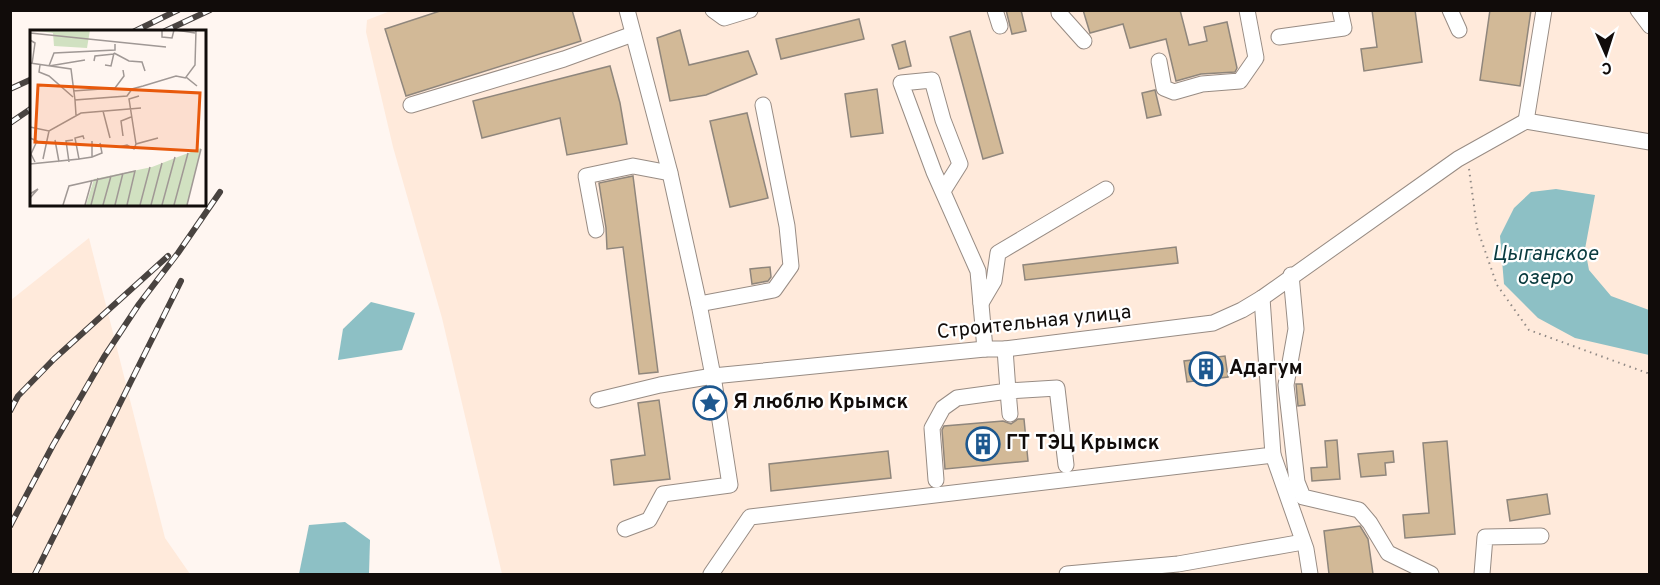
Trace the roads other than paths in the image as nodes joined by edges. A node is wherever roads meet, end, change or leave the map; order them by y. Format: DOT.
graph roads {
  1 [pos="627,10"];
  2 [pos="713,10"];
  3 [pos="750,10"];
  4 [pos="995,10"];
  5 [pos="1059,10"];
  6 [pos="1247,10"];
  7 [pos="1340,10"];
  8 [pos="1450,10"];
  9 [pos="1544,10"];
  10 [pos="1638,10"];
  11 [pos="1000,26"];
  12 [pos="1650,26"];
  13 [pos="1459,30"];
  14 [pos="633,34"];
  15 [pos="1279,37"];
  16 [pos="1084,41"];
  17 [pos="1159,60"];
  18 [pos="411,105"];
  19 [pos="763,105"];
  20 [pos="1526,121"];
  21 [pos="1650,142"];
  22 [pos="670,173"];
  23 [pos="1106,189"];
  24 [pos="943,191"];
  25 [pos="596,230"];
  26 [pos="1291,275"];
  27 [pos="1262,298"];
  28 [pos="981,303"];
  29 [pos="699,304"];
  30 [pos="985,349"];
  31 [pos="1005,349"];
  32 [pos="713,376"];
  33 [pos="1008,391"];
  34 [pos="598,400"];
  35 [pos="1010,414"];
  36 [pos="1273,456"];
  37 [pos="1066,465"];
  38 [pos="936,480"];
  39 [pos="625,529"];
  40 [pos="1541,536"];
  41 [pos="1303,542"];
  42 [pos="711,574"];
  43 [pos="1067,574"];
  44 [pos="1310,574"];
  45 [pos="1431,574"];
  46 [pos="1482,574"];
  1 -- 14 [label="street"];
  2 -- 3 [label="street"];
  4 -- 11 [label="street"];
  5 -- 16 [label="street"];
  6 -- 17 [label="street"];
  7 -- 15 [label="street"];
  8 -- 13 [label="street"];
  9 -- 20 [label="street"];
  10 -- 12 [label="street"];
  14 -- 18 [label="street"];
  14 -- 22 [label="street"];
  19 -- 29 [label="street"];
  20 -- 21 [label="street"];
  20 -- 26 [label="street, Строительная улица"];
  22 -- 25 [label="street"];
  22 -- 29 [label="street"];
  23 -- 28 [label="street"];
  24 -- 24 [label="street"];
  24 -- 28 [label="street"];
  26 -- 27 [label="street, Строительная улица"];
  26 -- 45 [label="street"];
  27 -- 31 [label="street, Строительная улица"];
  27 -- 36 [label="street"];
  28 -- 30 [label="street"];
  29 -- 32 [label="street"];
  30 -- 31 [label="street, Строительная улица"];
  30 -- 32 [label="street, Строительная улица"];
  31 -- 33 [label="street"];
  32 -- 34 [label="street, Строительная улица"];
  32 -- 39 [label="street"];
  33 -- 35 [label="street"];
  33 -- 37 [label="street"];
  33 -- 38 [label="street"];
  36 -- 41 [label="street"];
  36 -- 42 [label="street"];
  40 -- 46 [label="street"];
  41 -- 43 [label="street"];
  41 -- 44 [label="street"];
}
